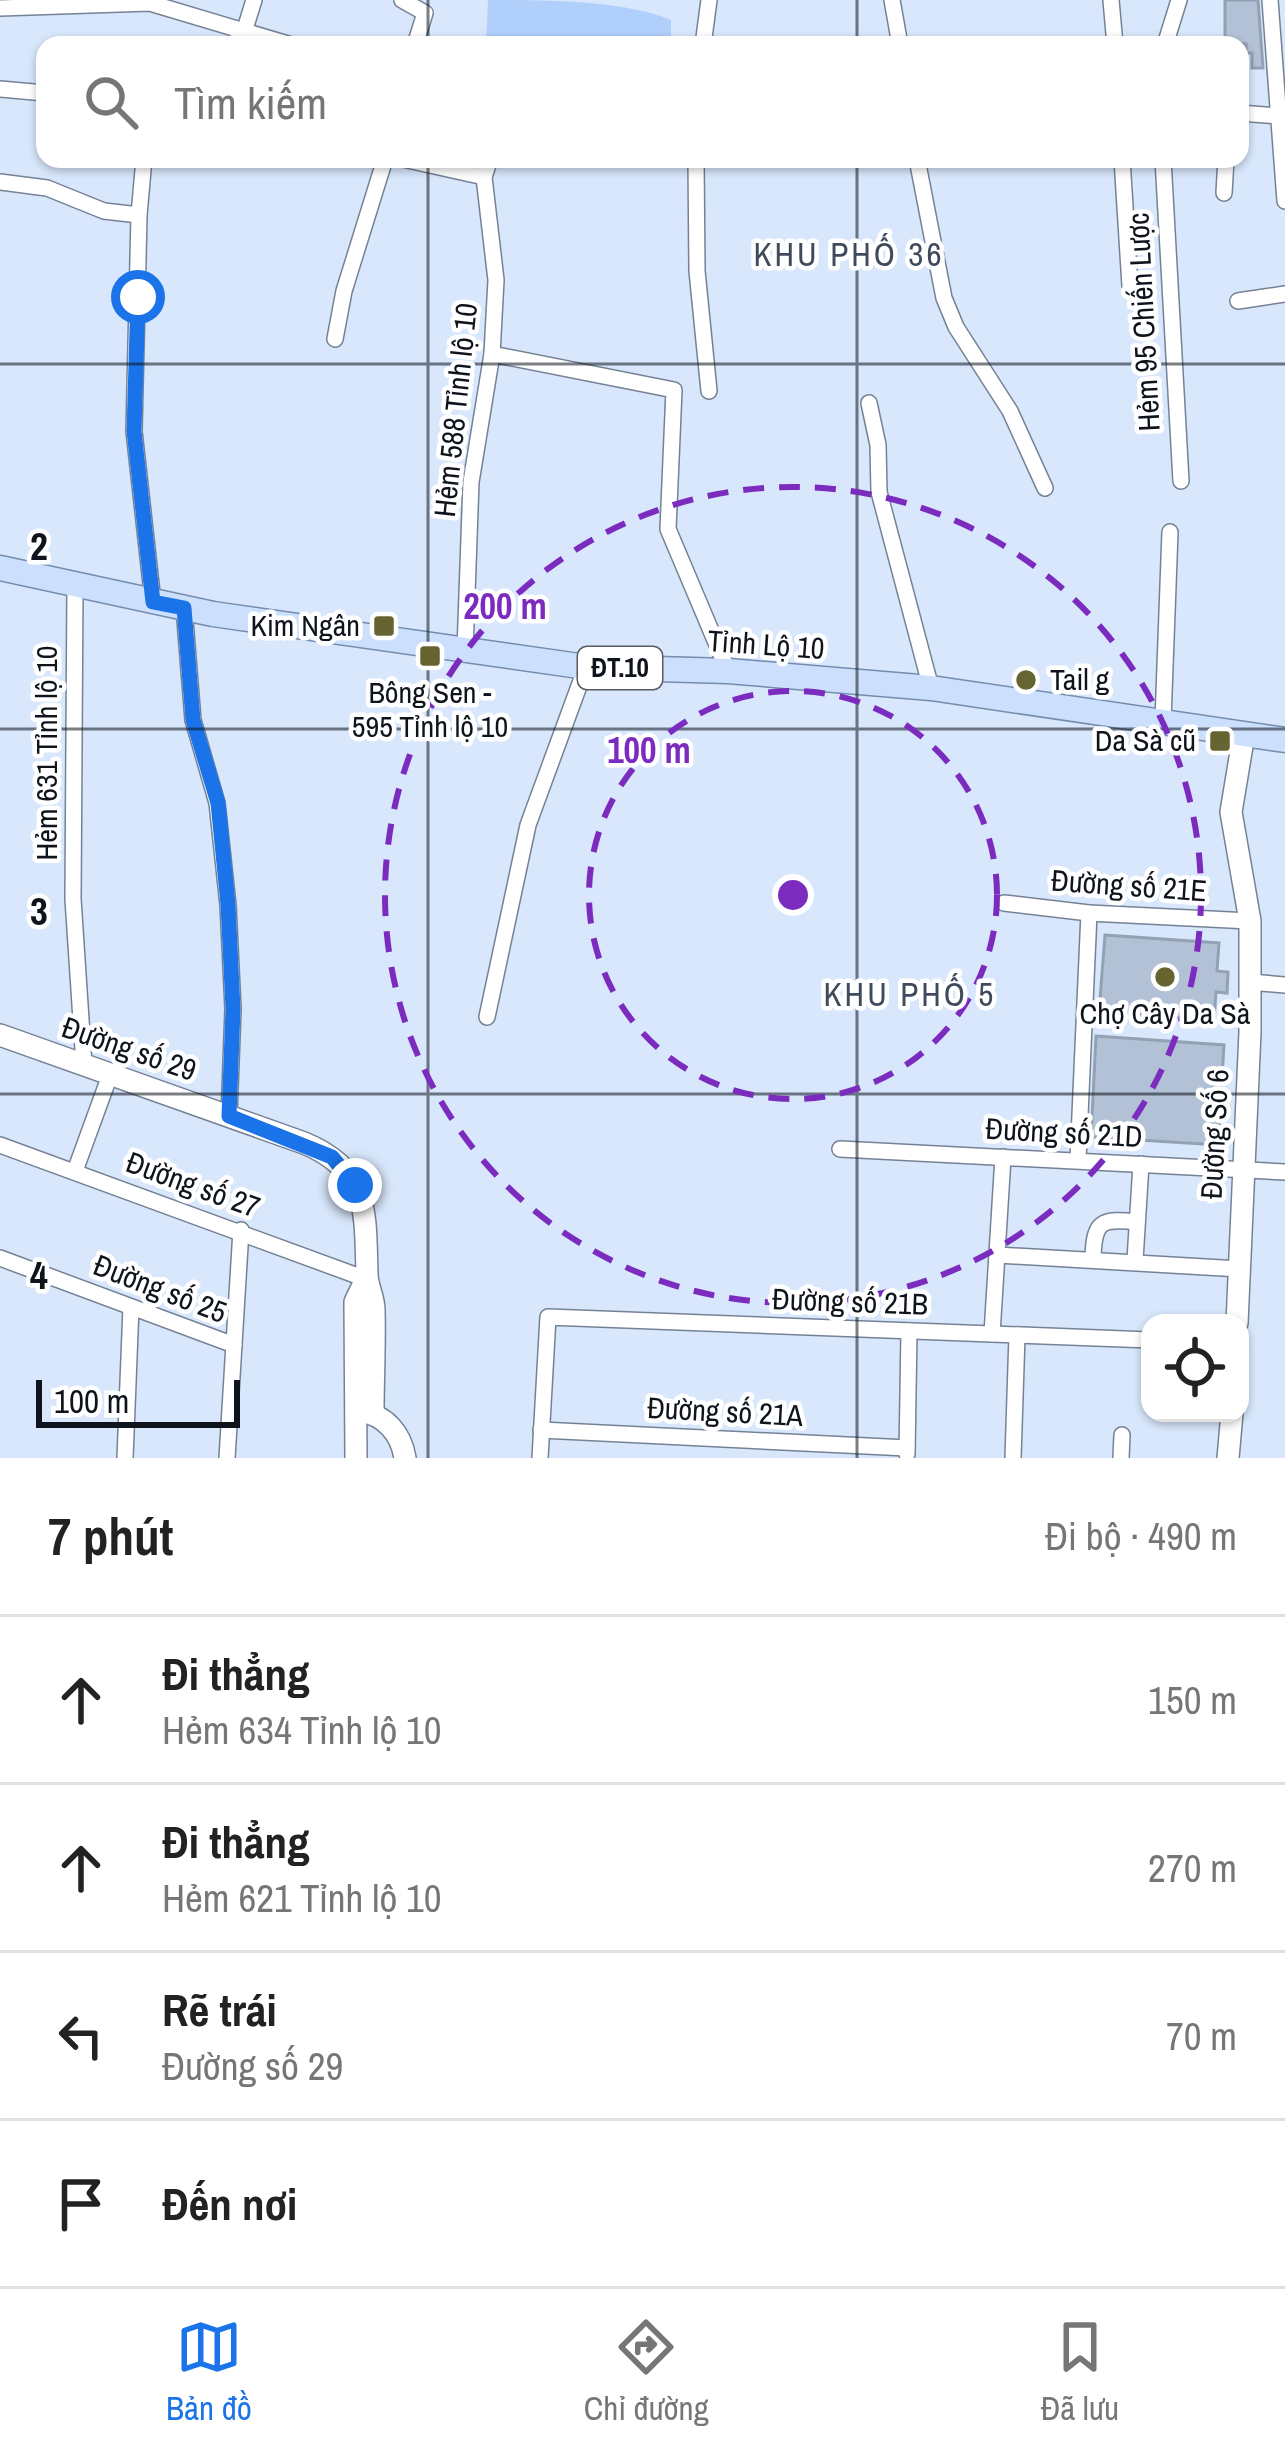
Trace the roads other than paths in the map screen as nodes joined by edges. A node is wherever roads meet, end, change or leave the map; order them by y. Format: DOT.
graph roads {
  1 [pos="254,0"];
  2 [pos="402,0"];
  3 [pos="709,0"];
  4 [pos="892,0"];
  5 [pos="1111,0"];
  6 [pos="1179,0"];
  7 [pos="1270,0"];
  8 [pos="0,8"];
  9 [pos="245,29"];
  10 [pos="240,36"];
  11 [pos="265,36"];
  12 [pos="418,36"];
  13 [pos="704,36"];
  14 [pos="898,36"];
  15 [pos="1114,36"];
  16 [pos="1168,36"];
  17 [pos="0,89"];
  18 [pos="36,92"];
  19 [pos="1249,113"];
  20 [pos="1279,116"];
  21 [pos="143,168"];
  22 [pos="382,168"];
  23 [pos="444,168"];
  24 [pos="487,168"];
  25 [pos="696,168"];
  26 [pos="918,168"];
  27 [pos="1123,168"];
  28 [pos="1164,168"];
  29 [pos="1225,168"];
  30 [pos="484,177"];
  31 [pos="0,182"];
  32 [pos="1224,193"];
  33 [pos="1285,201"];
  34 [pos="139,215"];
  35 [pos="1130,286"];
  36 [pos="1285,294"];
  37 [pos="1238,301"];
  38 [pos="335,339"];
  39 [pos="492,354"];
  40 [pos="709,391"];
  41 [pos="869,403"];
  42 [pos="1181,481"];
  43 [pos="1045,488"];
  44 [pos="1170,532"];
  45 [pos="0,568"];
  46 [pos="75,584"];
  47 [pos="153,602"];
  48 [pos="184,608"];
  49 [pos="465,650"];
  50 [pos="586,667"];
  51 [pos="728,671"];
  52 [pos="931,688"];
  53 [pos="1163,720"];
  54 [pos="1244,734"];
  55 [pos="1285,740"];
  56 [pos="1004,903"];
  57 [pos="1089,913"];
  58 [pos="1250,921"];
  59 [pos="1250,982"];
  60 [pos="1285,985"];
  61 [pos="487,1018"];
  62 [pos="0,1035"];
  63 [pos="83,1065"];
  64 [pos="110,1075"];
  65 [pos="229,1116"];
  66 [pos="0,1145"];
  67 [pos="841,1149"];
  68 [pos="1003,1156"];
  69 [pos="1078,1160"];
  70 [pos="1141,1164"];
  71 [pos="1243,1169"];
  72 [pos="75,1171"];
  73 [pos="1285,1172"];
  74 [pos="1137,1222"];
  75 [pos="241,1230"];
  76 [pos="998,1255"];
  77 [pos="0,1258"];
  78 [pos="1093,1258"];
  79 [pos="1135,1260"];
  80 [pos="1240,1269"];
  81 [pos="366,1279"];
  82 [pos="131,1307"];
  83 [pos="1238,1314"];
  84 [pos="910,1331"];
  85 [pos="992,1334"];
  86 [pos="1017,1335"];
  87 [pos="1141,1340"];
  88 [pos="233,1346"];
  89 [pos="363,1411"];
  90 [pos="1231,1422"];
  91 [pos="541,1430"];
  92 [pos="1121,1435"];
  93 [pos="800,1450"];
  94 [pos="907,1453"];
  95 [pos="124,1458"];
  96 [pos="227,1458"];
  97 [pos="356,1458"];
  98 [pos="405,1458"];
  99 [pos="540,1458"];
  100 [pos="1013,1458"];
  101 [pos="1120,1458"];
  102 [pos="1228,1458"];
  1 -- 9 [label="street"];
  2 -- 12 [label="street"];
  3 -- 13 [label="street"];
  4 -- 14 [label="street"];
  5 -- 15 [label="street"];
  6 -- 16 [label="street"];
  7 -- 20 [label="street"];
  8 -- 9 [label="street"];
  9 -- 10 [label="street"];
  9 -- 11 [label="street"];
  17 -- 18 [label="street"];
  19 -- 20 [label="street"];
  20 -- 33 [label="street"];
  21 -- 34 [label="street"];
  22 -- 38 [label="street"];
  23 -- 30 [label="street"];
  24 -- 30 [label="street"];
  25 -- 40 [label="street"];
  26 -- 43 [label="street"];
  27 -- 35 [label="street"];
  28 -- 42 [label="street, Hẻm 95 Chiến Lược"];
  29 -- 32 [label="street"];
  30 -- 39 [label="street, Hẻm 588 Tỉnh lộ 10"];
  31 -- 34 [label="street"];
  34 -- 47 [label="street"];
  36 -- 37 [label="street"];
  39 -- 49 [label="street, Hẻm 588 Tỉnh lộ 10"];
  39 -- 51 [label="street"];
  41 -- 52 [label="street"];
  44 -- 53 [label="street"];
  45 -- 46 [label="main road, Tỉnh Lộ 10 / ĐT.10"];
  46 -- 47 [label="main road, Tỉnh Lộ 10 / ĐT.10"];
  46 -- 63 [label="street, Hẻm 631 Tỉnh lộ 10"];
  47 -- 48 [label="main road, Tỉnh Lộ 10 / ĐT.10"];
  48 -- 49 [label="main road, Tỉnh Lộ 10 / ĐT.10"];
  48 -- 65 [label="street"];
  49 -- 50 [label="main road, Tỉnh Lộ 10 / ĐT.10"];
  50 -- 51 [label="main road, Tỉnh Lộ 10 / ĐT.10"];
  50 -- 61 [label="street"];
  51 -- 52 [label="main road, Tỉnh Lộ 10 / ĐT.10"];
  52 -- 53 [label="main road, Tỉnh Lộ 10 / ĐT.10"];
  53 -- 54 [label="main road, Tỉnh Lộ 10 / ĐT.10"];
  54 -- 55 [label="main road, ĐT.10"];
  54 -- 58 [label="street, Đường Số 6"];
  56 -- 57 [label="street, Đường số 21E"];
  57 -- 58 [label="street, Đường số 21E"];
  57 -- 69 [label="street"];
  58 -- 59 [label="street, Đường Số 6"];
  59 -- 60 [label="street"];
  59 -- 71 [label="street, Đường Số 6"];
  62 -- 63 [label="street, Đường số 29"];
  63 -- 64 [label="street, Đường số 29"];
  64 -- 65 [label="street, Đường số 29"];
  64 -- 72 [label="street"];
  65 -- 81 [label="street, Đường số 29"];
  66 -- 72 [label="street, Đường số 27"];
  67 -- 68 [label="street, Đường số 21D"];
  68 -- 69 [label="street, Đường số 21D"];
  68 -- 76 [label="street"];
  69 -- 70 [label="street, Đường số 21D"];
  70 -- 71 [label="street, Đường số 21D"];
  70 -- 74 [label="street"];
  71 -- 73 [label="street, Đường số 21D"];
  71 -- 80 [label="street, Đường Số 6"];
  72 -- 75 [label="street, Đường số 27"];
  74 -- 78 [label="street"];
  74 -- 79 [label="street"];
  75 -- 81 [label="street, Đường số 27"];
  75 -- 88 [label="street"];
  76 -- 78 [label="street"];
  76 -- 85 [label="street"];
  77 -- 82 [label="street, Đường số 25"];
  78 -- 79 [label="street"];
  79 -- 80 [label="street"];
  80 -- 83 [label="street, Đường Số 6"];
  81 -- 89 [label="street"];
  82 -- 88 [label="street, Đường số 25"];
  82 -- 95 [label="street"];
  84 -- 85 [label="street, Đường số 21B"];
  84 -- 91 [label="street, Đường số 21B"];
  84 -- 94 [label="street"];
  85 -- 86 [label="street, Đường số 21B"];
  86 -- 87 [label="street, Đường số 21B"];
  86 -- 100 [label="street"];
  88 -- 96 [label="street"];
  89 -- 97 [label="street"];
  89 -- 98 [label="street"];
  90 -- 102 [label="street"];
  91 -- 93 [label="street, Đường số 21A"];
  91 -- 99 [label="street"];
  92 -- 101 [label="street"];
  93 -- 94 [label="street, Đường số 21A"];
}
